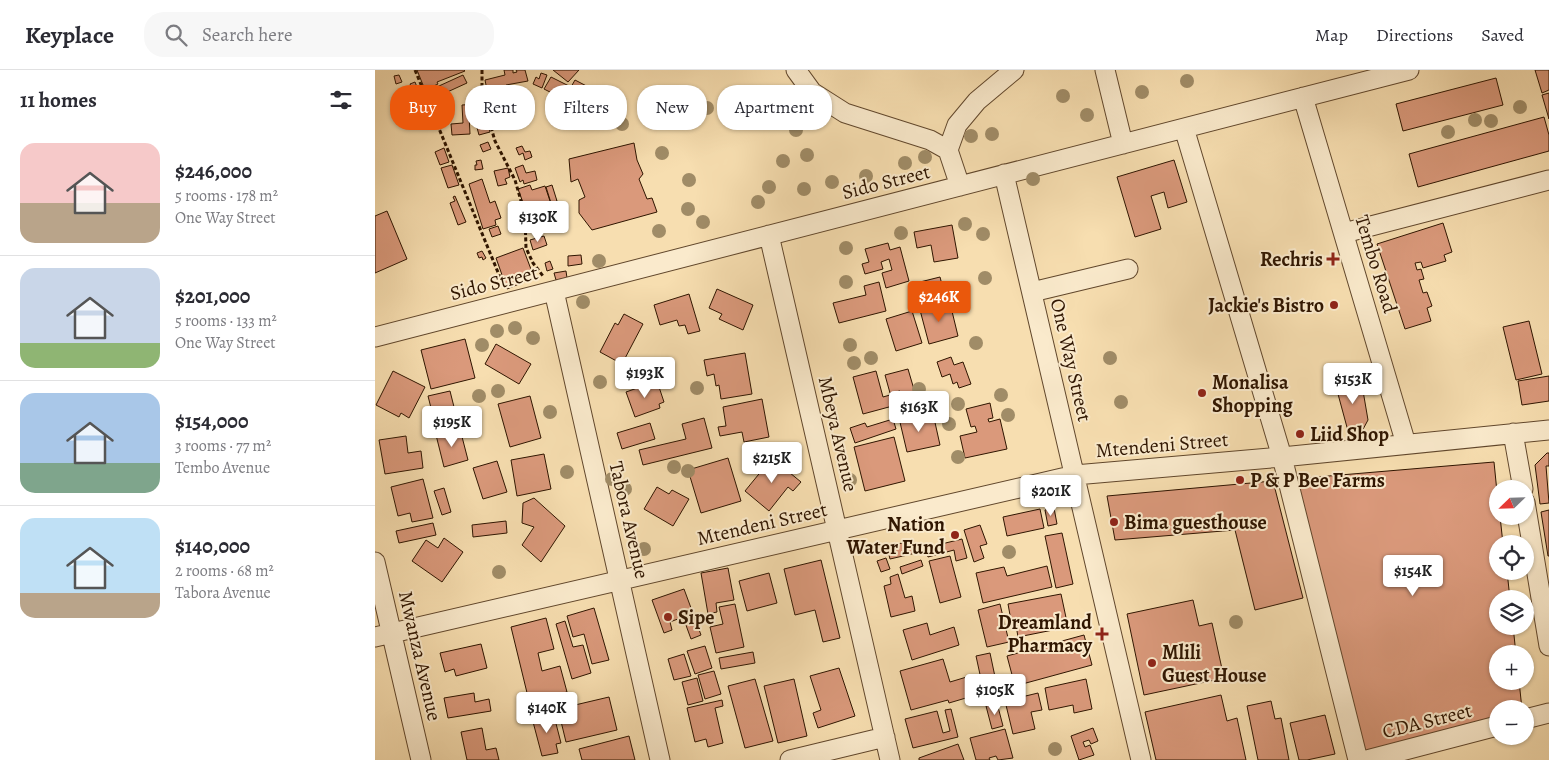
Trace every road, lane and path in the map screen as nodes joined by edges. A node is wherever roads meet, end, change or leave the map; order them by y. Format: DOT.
graph roads {
  1 [pos="415,70"];
  2 [pos="482,70"];
  3 [pos="796,70"];
  4 [pos="1014,70"];
  5 [pos="1105,70"];
  6 [pos="1409,70"];
  7 [pos="1303,97"];
  8 [pos="1184,128"];
  9 [pos="1123,144"];
  10 [pos="948,150"];
  11 [pos="1004,174"];
  12 [pos="1549,180"];
  13 [pos="960,186"];
  14 [pos="1343,233"];
  15 [pos="769,235"];
  16 [pos="1128,269"];
  17 [pos="554,291"];
  18 [pos="1032,292"];
  19 [pos="511,302"];
  20 [pos="375,337"];
  21 [pos="1549,430"];
  22 [pos="1513,433"];
  23 [pos="1407,444"];
  24 [pos="1282,457"];
  25 [pos="1075,475"];
  26 [pos="1521,480"];
  27 [pos="1529,525"];
  28 [pos="837,530"];
  29 [pos="375,562"];
  30 [pos="619,580"];
  31 [pos="383,634"];
  32 [pos="1549,646"];
  33 [pos="1549,713"];
  34 [pos="1534,717"];
  35 [pos="1489,728"];
  36 [pos="885,737"];
  37 [pos="421,760"];
  38 [pos="660,760"];
  39 [pos="790,760"];
  40 [pos="890,760"];
  41 [pos="1141,760"];
  42 [pos="1358,760"];
  43 [pos="1367,760"];
  1 -- 19 [label="path"];
  2 -- 17 [label="path"];
  3 -- 10 [label="street"];
  4 -- 10 [label="street"];
  5 -- 9 [label="street"];
  6 -- 7 [label="street, Sido Street"];
  7 -- 8 [label="street, Sido Street"];
  7 -- 14 [label="street, Tembo Road"];
  8 -- 9 [label="street, Sido Street"];
  8 -- 24 [label="street"];
  9 -- 11 [label="street, Sido Street"];
  10 -- 13 [label="street"];
  11 -- 13 [label="street, Sido Street"];
  11 -- 18 [label="street, One Way Street"];
  12 -- 14 [label="street"];
  13 -- 15 [label="street, Sido Street"];
  14 -- 23 [label="street, Tembo Road"];
  15 -- 17 [label="street, Sido Street"];
  15 -- 28 [label="street, Mbeya Avenue"];
  16 -- 18 [label="street"];
  17 -- 19 [label="street, Sido Street"];
  17 -- 30 [label="street, Tabora Avenue"];
  18 -- 25 [label="street, One Way Street"];
  19 -- 20 [label="street, Sido Street"];
  21 -- 22 [label="street, Mtendeni Street"];
  22 -- 23 [label="street, Mtendeni Street"];
  22 -- 26 [label="street"];
  23 -- 24 [label="street, Mtendeni Street"];
  24 -- 25 [label="street, Mtendeni Street"];
  24 -- 42 [label="street"];
  25 -- 28 [label="street, Mtendeni Street"];
  25 -- 41 [label="street, One Way Street"];
  27 -- 32 [label="street"];
  28 -- 30 [label="street, Mtendeni Street"];
  28 -- 36 [label="street, Mbeya Avenue"];
  29 -- 31 [label="street, Mwanza Avenue"];
  30 -- 31 [label="street, Mtendeni Street"];
  30 -- 38 [label="street, Tabora Avenue"];
  31 -- 37 [label="street, Mwanza Avenue"];
  33 -- 34 [label="street"];
  35 -- 43 [label="street, CDA Street"];
  36 -- 39 [label="street"];
  36 -- 40 [label="street, Mbeya Avenue"];
}
